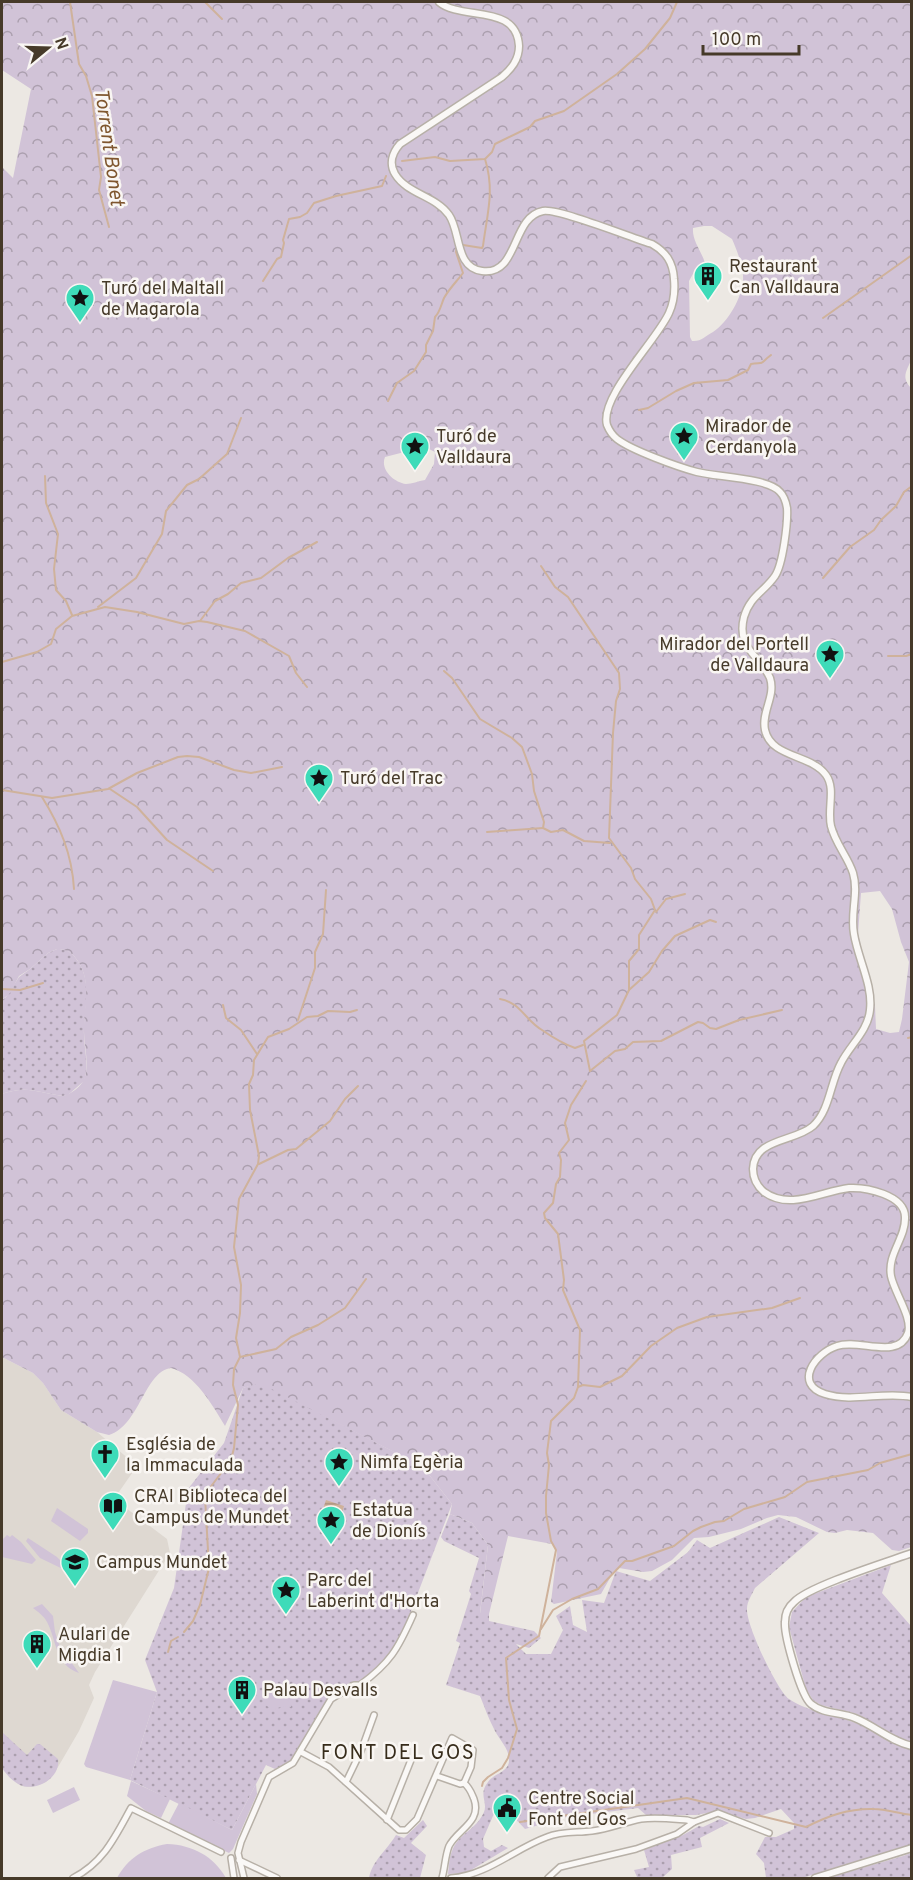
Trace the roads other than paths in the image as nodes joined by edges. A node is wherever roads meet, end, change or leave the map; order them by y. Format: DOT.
graph roads {
  1 [pos="439,2"];
  2 [pos="912,1397"];
  3 [pos="912,1553"];
  4 [pos="413,1615"];
  5 [pos="374,1715"];
  6 [pos="912,1746"];
  7 [pos="301,1752"];
  8 [pos="411,1760"];
  9 [pos="437,1776"];
  10 [pos="346,1782"];
  11 [pos="464,1783"];
  12 [pos="387,1820"];
  13 [pos="694,1822"];
  14 [pos="769,1833"];
  15 [pos="912,1848"];
  16 [pos="221,1852"];
  17 [pos="231,1858"];
  18 [pos="239,1860"];
  19 [pos="73,1878"];
  20 [pos="234,1878"];
  21 [pos="244,1878"];
  22 [pos="277,1878"];
  23 [pos="442,1878"];
  24 [pos="451,1878"];
  25 [pos="548,1878"];
  26 [pos="815,1878"];
  1 -- 2 [label="street"];
  3 -- 6 [label="street"];
  4 -- 7 [label="street"];
  5 -- 10 [label="street"];
  7 -- 10 [label="street"];
  7 -- 18 [label="street"];
  8 -- 12 [label="street"];
  9 -- 11 [label="street"];
  9 -- 11 [label="street"];
  9 -- 12 [label="street"];
  10 -- 12 [label="street"];
  11 -- 23 [label="street"];
  13 -- 14 [label="street"];
  13 -- 24 [label="street"];
  13 -- 25 [label="street"];
  15 -- 26 [label="street"];
  16 -- 19 [label="street"];
  17 -- 20 [label="street"];
  18 -- 21 [label="street"];
  18 -- 22 [label="street"];
}
